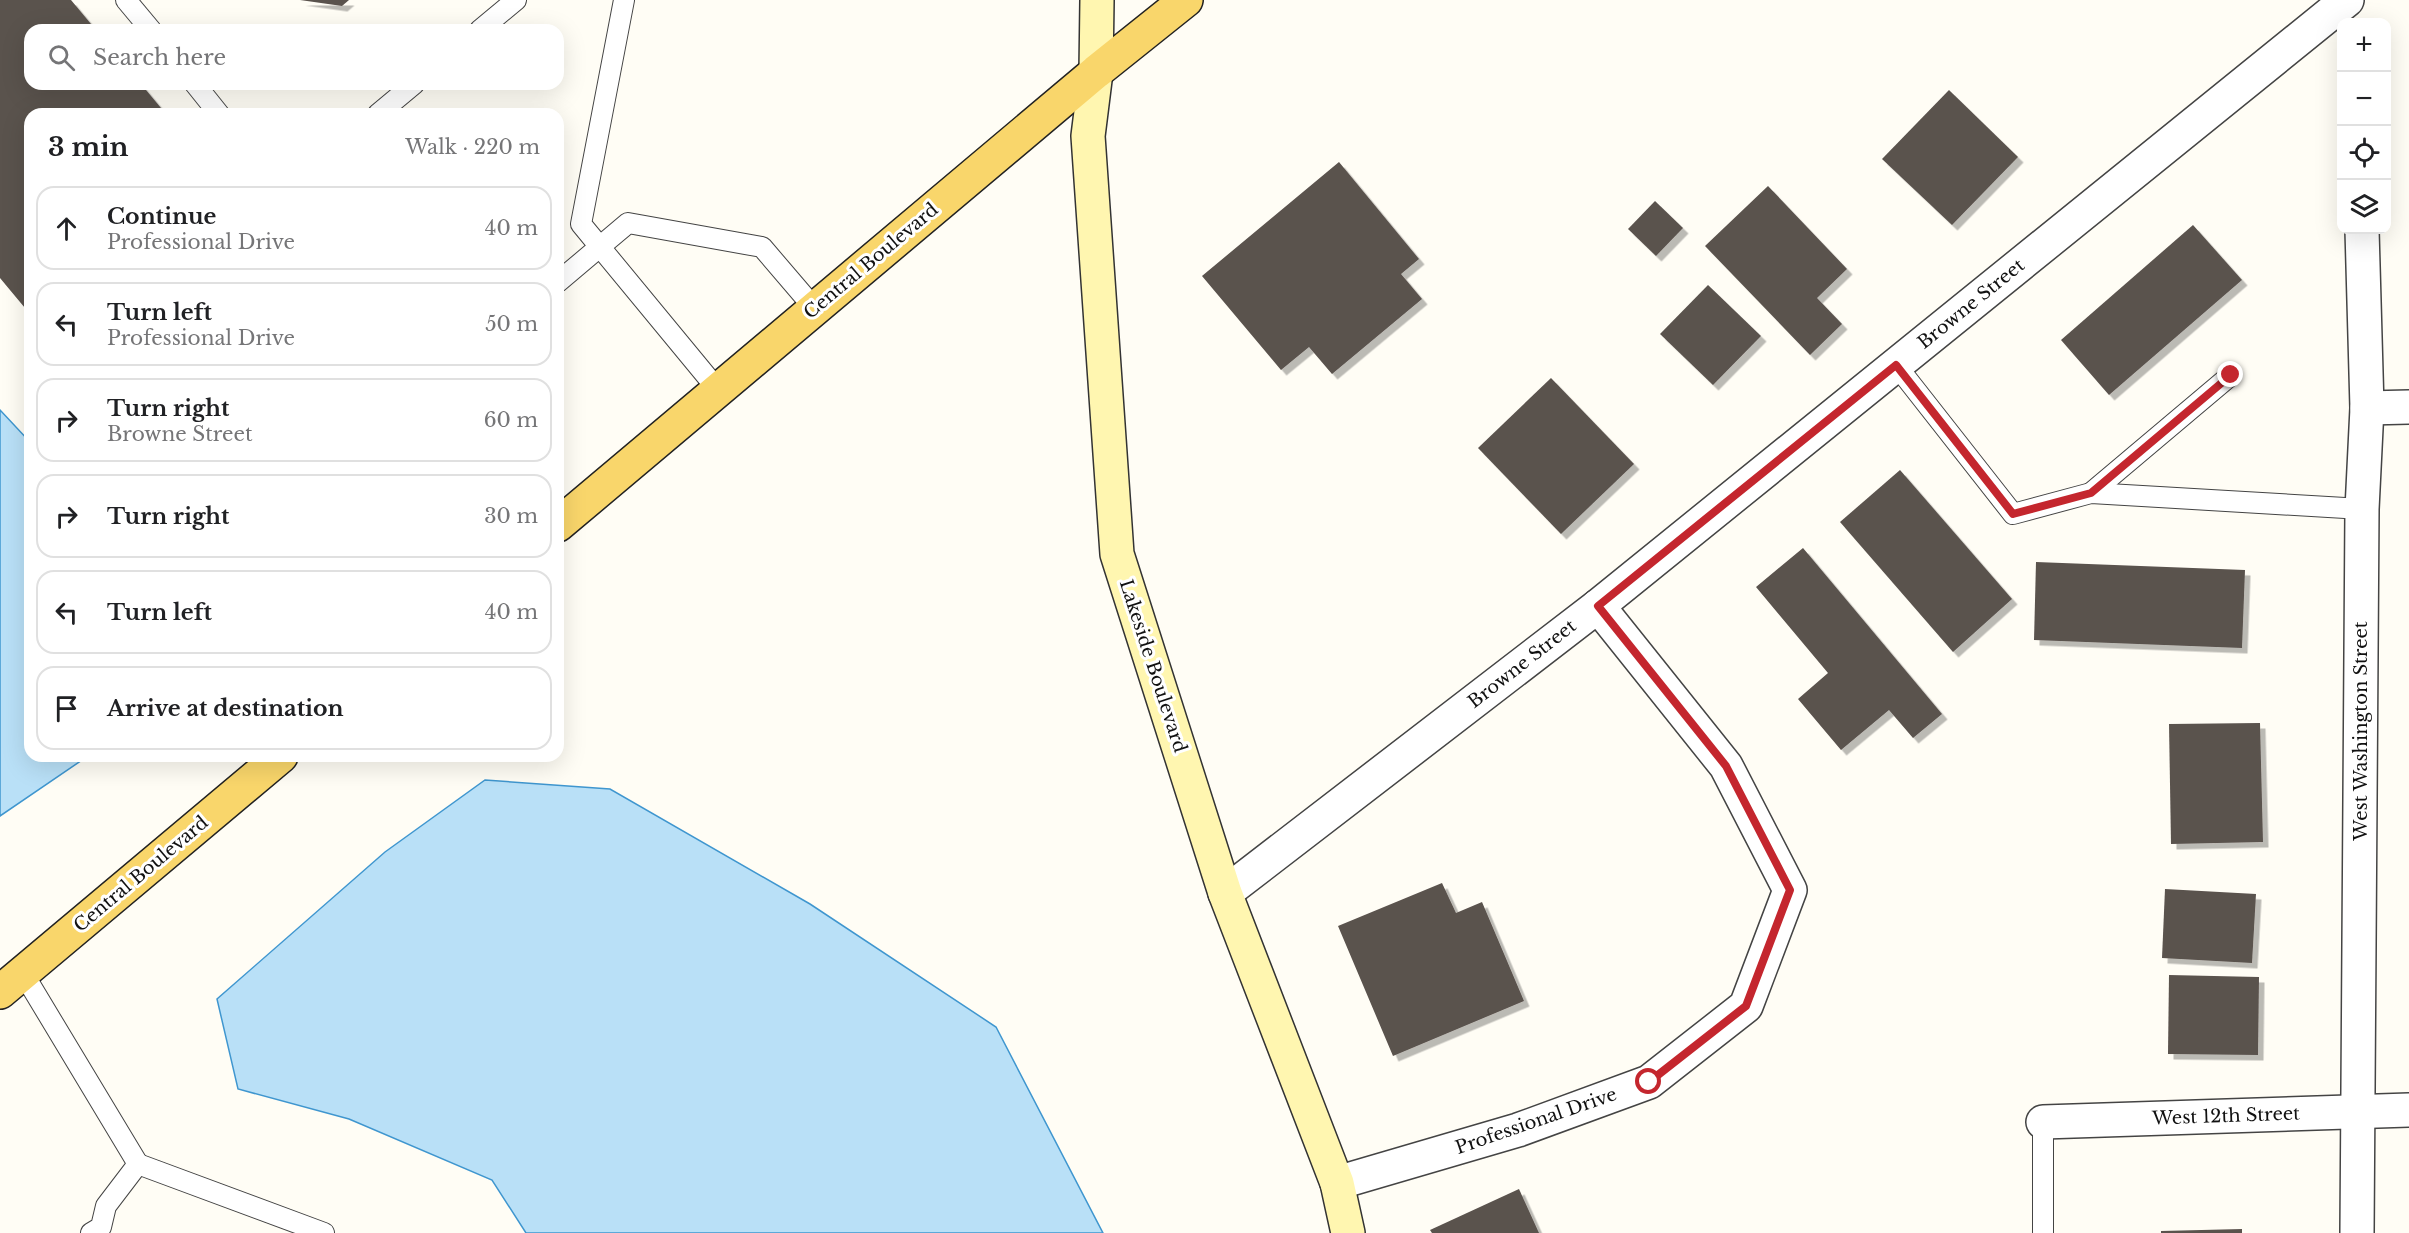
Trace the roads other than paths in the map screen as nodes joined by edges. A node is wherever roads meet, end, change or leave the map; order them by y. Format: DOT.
graph roads {
  1 [pos="126,0"];
  2 [pos="516,0"];
  3 [pos="624,0"];
  4 [pos="1096,0"];
  5 [pos="1186,0"];
  6 [pos="2347,0"];
  7 [pos="2356,0"];
  8 [pos="2357,18"];
  9 [pos="146,24"];
  10 [pos="487,24"];
  11 [pos="1096,72"];
  12 [pos="200,90"];
  13 [pos="407,90"];
  14 [pos="214,108"];
  15 [pos="385,108"];
  16 [pos="2362,234"];
  17 [pos="601,246"];
  18 [pos="564,277"];
  19 [pos="815,309"];
  20 [pos="1896,365"];
  21 [pos="2231,375"];
  22 [pos="718,390"];
  23 [pos="2409,407"];
  24 [pos="2367,408"];
  25 [pos="2091,493"];
  26 [pos="2362,509"];
  27 [pos="564,520"];
  28 [pos="1598,606"];
  29 [pos="274,762"];
  30 [pos="1225,893"];
  31 [pos="12,982"];
  32 [pos="2409,1110"];
  33 [pos="2358,1112"];
  34 [pos="2043,1122"];
  35 [pos="138,1164"];
  36 [pos="1337,1183"];
  37 [pos="91,1233"];
  38 [pos="324,1233"];
  39 [pos="1348,1233"];
  40 [pos="2043,1233"];
  41 [pos="2357,1233"];
  1 -- 9 [label="lane"];
  2 -- 10 [label="lane"];
  3 -- 17 [label="lane"];
  4 -- 11 [label="street, Lakeside Boulevard"];
  5 -- 11 [label="main road, Central Boulevard"];
  6 -- 20 [label="street, Browne Street"];
  7 -- 8 [label="street"];
  11 -- 19 [label="main road, Central Boulevard"];
  11 -- 30 [label="street, Lakeside Boulevard"];
  12 -- 14 [label="lane"];
  13 -- 15 [label="lane"];
  16 -- 24 [label="street, West Washington Street"];
  17 -- 18 [label="lane"];
  17 -- 19 [label="lane"];
  17 -- 22 [label="lane"];
  19 -- 22 [label="main road, Central Boulevard"];
  20 -- 25 [label="lane"];
  20 -- 28 [label="street, Browne Street"];
  21 -- 25 [label="lane"];
  22 -- 27 [label="main road, Central Boulevard"];
  23 -- 24 [label="street"];
  24 -- 26 [label="street, West Washington Street"];
  25 -- 26 [label="lane"];
  26 -- 33 [label="street, West Washington Street"];
  28 -- 30 [label="street, Browne Street"];
  28 -- 36 [label="street, Professional Drive"];
  29 -- 31 [label="main road, Central Boulevard"];
  30 -- 36 [label="street, Lakeside Boulevard"];
  31 -- 35 [label="lane"];
  32 -- 33 [label="street, West 12th Street"];
  33 -- 34 [label="street, West 12th Street"];
  33 -- 41 [label="street, West Washington Street"];
  34 -- 40 [label="lane"];
  35 -- 37 [label="lane"];
  35 -- 38 [label="lane"];
  36 -- 39 [label="street, Lakeside Boulevard"];
}
